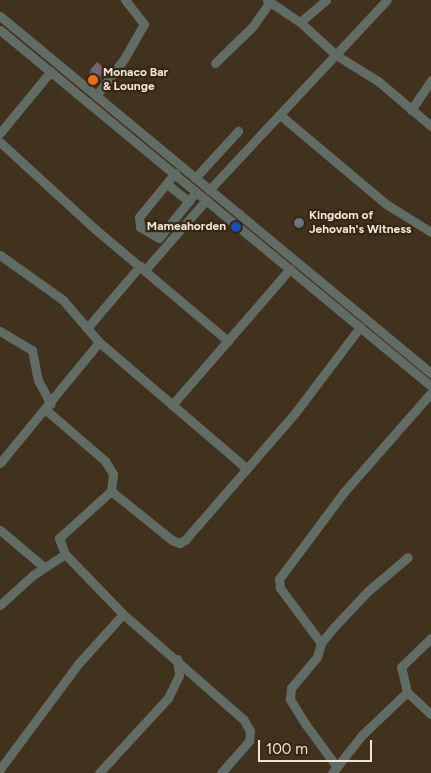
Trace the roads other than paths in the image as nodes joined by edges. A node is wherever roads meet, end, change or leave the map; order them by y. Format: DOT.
graph roads {
  1 [pos="125,0"];
  2 [pos="326,0"];
  3 [pos="387,0"];
  4 [pos="268,1"];
  5 [pos="0,16"];
  6 [pos="300,22"];
  7 [pos="0,30"];
  8 [pos="336,55"];
  9 [pos="215,63"];
  10 [pos="51,71"];
  11 [pos="431,80"];
  12 [pos="96,96"];
  13 [pos="411,110"];
  14 [pos="280,115"];
  15 [pos="431,126"];
  16 [pos="238,131"];
  17 [pos="0,133"];
  18 [pos="0,142"];
  19 [pos="175,173"];
  20 [pos="195,178"];
  21 [pos="167,184"];
  22 [pos="209,190"];
  23 [pos="196,192"];
  24 [pos="206,200"];
  25 [pos="189,202"];
  26 [pos="431,232"];
  27 [pos="0,255"];
  28 [pos="143,268"];
  29 [pos="290,269"];
  30 [pos="360,327"];
  31 [pos="87,328"];
  32 [pos="0,331"];
  33 [pos="228,341"];
  34 [pos="99,342"];
  35 [pos="431,373"];
  36 [pos="431,386"];
  37 [pos="431,393"];
  38 [pos="172,405"];
  39 [pos="48,407"];
  40 [pos="0,463"];
  41 [pos="246,468"];
  42 [pos="111,491"];
  43 [pos="0,530"];
  44 [pos="65,554"];
  45 [pos="408,557"];
  46 [pos="44,567"];
  47 [pos="0,605"];
  48 [pos="123,614"];
  49 [pos="431,638"];
  50 [pos="321,644"];
  51 [pos="177,660"];
  52 [pos="191,672"];
  53 [pos="179,676"];
  54 [pos="407,692"];
  55 [pos="431,714"];
  56 [pos="0,769"];
  57 [pos="334,770"];
  58 [pos="99,773"];
  59 [pos="221,773"];
  1 -- 12 [label="street"];
  2 -- 6 [label="street"];
  3 -- 8 [label="street"];
  4 -- 6 [label="street"];
  4 -- 9 [label="street"];
  5 -- 12 [label="street"];
  6 -- 8 [label="street"];
  7 -- 10 [label="street"];
  8 -- 13 [label="street"];
  8 -- 14 [label="street"];
  10 -- 17 [label="street"];
  10 -- 19 [label="street"];
  11 -- 13 [label="street"];
  12 -- 20 [label="street"];
  13 -- 15 [label="street"];
  14 -- 22 [label="street"];
  14 -- 26 [label="street"];
  16 -- 20 [label="street"];
  18 -- 28 [label="street"];
  19 -- 21 [label="street"];
  19 -- 23 [label="street"];
  20 -- 22 [label="street"];
  21 -- 25 [label="street"];
  21 -- 25 [label="street"];
  22 -- 35 [label="street"];
  23 -- 24 [label="street"];
  23 -- 25 [label="street"];
  24 -- 28 [label="street"];
  24 -- 29 [label="street"];
  27 -- 31 [label="street"];
  28 -- 31 [label="street"];
  28 -- 33 [label="street"];
  29 -- 30 [label="street"];
  29 -- 33 [label="street"];
  30 -- 36 [label="street"];
  30 -- 41 [label="street"];
  31 -- 34 [label="street"];
  32 -- 39 [label="street"];
  33 -- 38 [label="street"];
  34 -- 38 [label="street"];
  34 -- 39 [label="street"];
  37 -- 50 [label="street"];
  38 -- 41 [label="street"];
  39 -- 40 [label="street"];
  39 -- 42 [label="street"];
  41 -- 42 [label="street"];
  42 -- 44 [label="street"];
  43 -- 46 [label="street"];
  44 -- 46 [label="street"];
  44 -- 48 [label="street"];
  45 -- 50 [label="street"];
  46 -- 47 [label="street"];
  48 -- 51 [label="street"];
  48 -- 56 [label="street"];
  49 -- 54 [label="street"];
  50 -- 57 [label="street"];
  51 -- 52 [label="street"];
  51 -- 53 [label="street"];
  52 -- 53 [label="street"];
  52 -- 59 [label="street"];
  53 -- 58 [label="street"];
  54 -- 55 [label="street"];
  54 -- 57 [label="street"];
}
